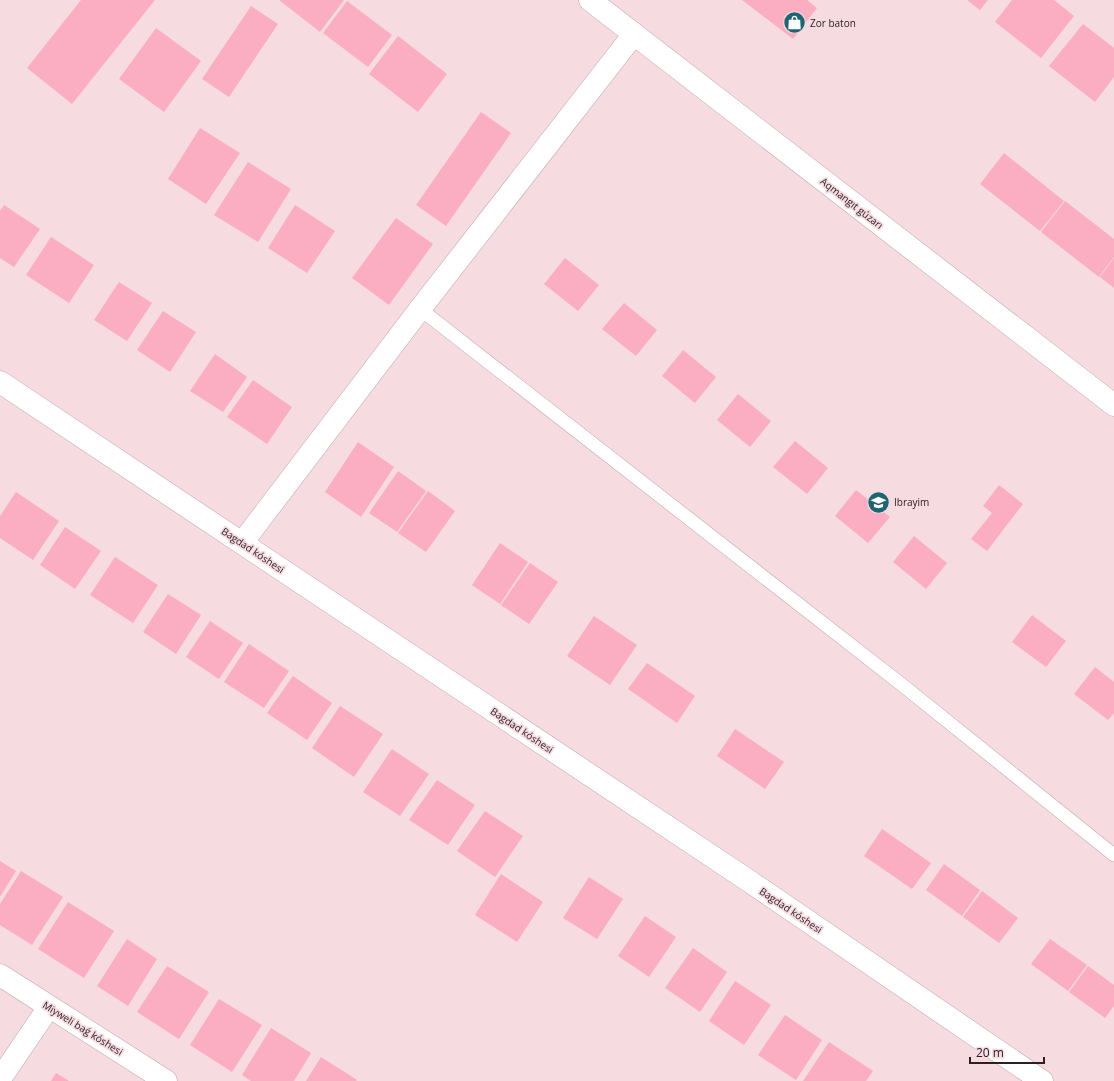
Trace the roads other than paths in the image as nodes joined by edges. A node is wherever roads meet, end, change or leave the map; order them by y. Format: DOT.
graph roads {
  1 [pos="590,0"];
  2 [pos="634,34"];
  3 [pos="420,309"];
  4 [pos="0,382"];
  5 [pos="1114,405"];
  6 [pos="242,543"];
  7 [pos="1114,855"];
  8 [pos="0,975"];
  9 [pos="49,1007"];
  10 [pos="0,1079"];
  11 [pos="166,1081"];
  12 [pos="1042,1081"];
  1 -- 2 [label="street, Aqmangıt gúzarı"];
  2 -- 3 [label="street"];
  2 -- 5 [label="street, Aqmangıt gúzarı"];
  3 -- 6 [label="street"];
  3 -- 7 [label="lane"];
  4 -- 6 [label="street, Bagdad kóshesi"];
  6 -- 12 [label="street, Bagdad kóshesi"];
  8 -- 9 [label="street, Miyweli baǵ kóshesi"];
  9 -- 10 [label="street"];
  9 -- 11 [label="street, Miyweli baǵ kóshesi"];
}
